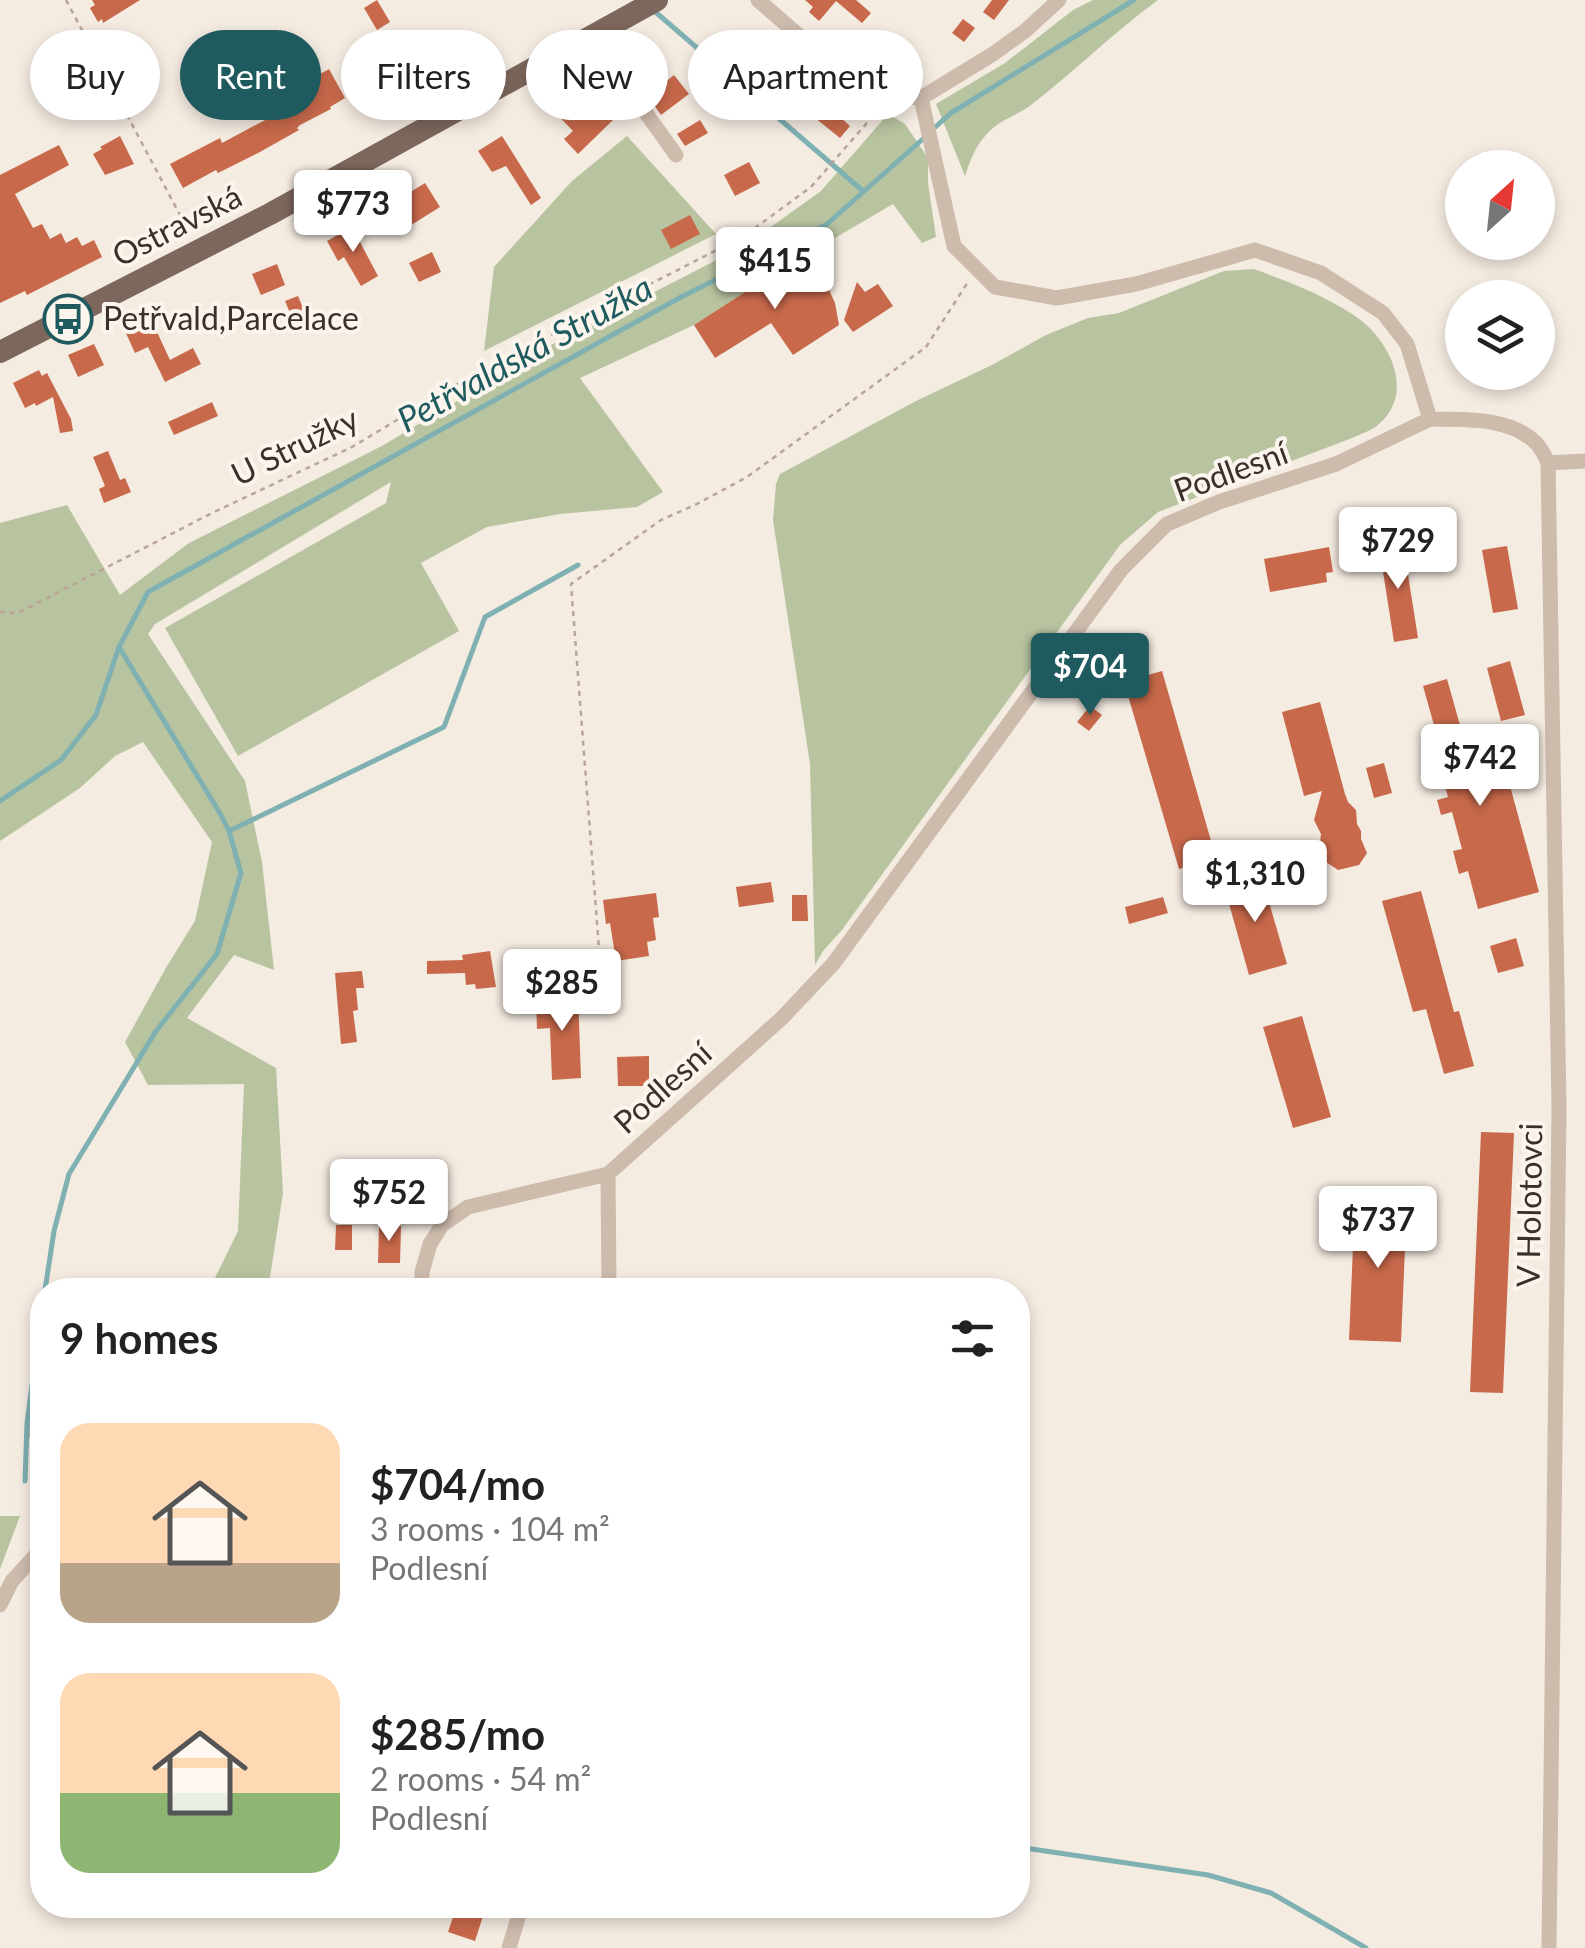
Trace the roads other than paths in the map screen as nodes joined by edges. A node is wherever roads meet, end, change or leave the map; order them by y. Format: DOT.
graph roads {
  1 [pos="657,0"];
  2 [pos="758,0"];
  3 [pos="1059,0"];
  4 [pos="602,30"];
  5 [pos="793,30"];
  6 [pos="526,72"];
  7 [pos="923,97"];
  8 [pos="923,107"];
  9 [pos="650,120"];
  10 [pos="676,156"];
  11 [pos="0,352"];
  12 [pos="1430,419"];
  13 [pos="1585,461"];
  14 [pos="1548,463"];
  15 [pos="608,1174"];
  16 [pos="422,1278"];
  17 [pos="609,1278"];
  18 [pos="30,1561"];
  19 [pos="0,1605"];
  20 [pos="518,1918"];
  21 [pos="509,1948"];
  22 [pos="1549,1948"];
  1 -- 4 [label="main road, Ostravská"];
  2 -- 5 [label="street"];
  3 -- 7 [label="street"];
  6 -- 11 [label="main road, Ostravská"];
  8 -- 12 [label="street"];
  9 -- 10 [label="street"];
  12 -- 14 [label="street"];
  12 -- 15 [label="street, Podlesní"];
  13 -- 14 [label="street"];
  14 -- 22 [label="street, V Holotovci"];
  15 -- 16 [label="street, Podlesní"];
  15 -- 17 [label="street"];
  18 -- 19 [label="street"];
  20 -- 21 [label="street"];
}
